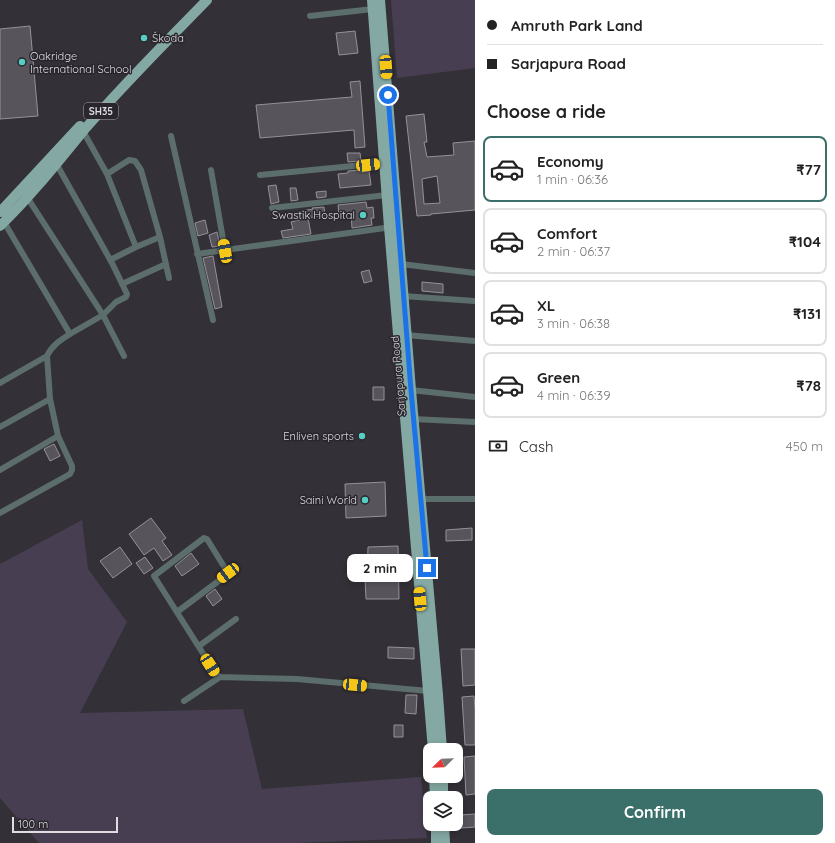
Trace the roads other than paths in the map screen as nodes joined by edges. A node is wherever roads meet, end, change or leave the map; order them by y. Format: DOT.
graph roads {
  1 [pos="200,0"];
  2 [pos="207,0"];
  3 [pos="380,0"];
  4 [pos="373,5"];
  5 [pos="310,16"];
  6 [pos="84,131"];
  7 [pos="171,136"];
  8 [pos="384,163"];
  9 [pos="57,165"];
  10 [pos="211,170"];
  11 [pos="107,174"];
  12 [pos="260,175"];
  13 [pos="387,195"];
  14 [pos="27,197"];
  15 [pos="272,208"];
  16 [pos="1,220"];
  17 [pos="393,227"];
  18 [pos="160,237"];
  19 [pos="136,246"];
  20 [pos="225,251"];
  21 [pos="197,254"];
  22 [pos="110,260"];
  23 [pos="166,264"];
  24 [pos="401,264"];
  25 [pos="475,273"];
  26 [pos="169,278"];
  27 [pos="122,284"];
  28 [pos="404,296"];
  29 [pos="475,300"];
  30 [pos="103,315"];
  31 [pos="213,320"];
  32 [pos="70,334"];
  33 [pos="406,334"];
  34 [pos="475,341"];
  35 [pos="48,356"];
  36 [pos="124,356"];
  37 [pos="0,383"];
  38 [pos="411,390"];
  39 [pos="475,397"];
  40 [pos="50,399"];
  41 [pos="413,419"];
  42 [pos="475,422"];
  43 [pos="0,427"];
  44 [pos="58,436"];
  45 [pos="0,470"];
  46 [pos="421,499"];
  47 [pos="475,499"];
  48 [pos="0,514"];
  49 [pos="236,568"];
  50 [pos="228,573"];
  51 [pos="177,612"];
  52 [pos="236,619"];
  53 [pos="199,646"];
  54 [pos="220,677"];
  55 [pos="428,691"];
  56 [pos="184,701"];
  57 [pos="436,727"];
  58 [pos="434,743"];
  59 [pos="440,743"];
  60 [pos="436,831"];
  61 [pos="444,831"];
  62 [pos="436,843"];
  63 [pos="445,843"];
  1 -- 16 [label="main road, SH35"];
  2 -- 6 [label="main road, SH35"];
  3 -- 17 [label="main road, Sarjapura Road"];
  4 -- 5 [label="street"];
  4 -- 8 [label="main road, Sarjapura Road"];
  6 -- 9 [label="main road, SH35"];
  6 -- 11 [label="street"];
  7 -- 21 [label="street"];
  8 -- 12 [label="street"];
  8 -- 13 [label="main road, Sarjapura Road"];
  9 -- 14 [label="main road, SH35"];
  9 -- 22 [label="street"];
  10 -- 20 [label="street"];
  11 -- 18 [label="street"];
  11 -- 19 [label="street"];
  13 -- 15 [label="street"];
  13 -- 17 [label="main road, Sarjapura Road"];
  14 -- 16 [label="main road, SH35"];
  14 -- 30 [label="street"];
  16 -- 32 [label="street"];
  17 -- 20 [label="street"];
  17 -- 24 [label="main road, Sarjapura Road"];
  17 -- 55 [label="main road, Sarjapura Road"];
  18 -- 19 [label="street"];
  18 -- 23 [label="street"];
  19 -- 22 [label="street"];
  20 -- 21 [label="street"];
  21 -- 31 [label="street"];
  22 -- 27 [label="street"];
  23 -- 26 [label="street"];
  23 -- 27 [label="street"];
  24 -- 25 [label="street"];
  24 -- 28 [label="main road, Sarjapura Road"];
  27 -- 30 [label="street"];
  28 -- 29 [label="street"];
  28 -- 33 [label="main road, Sarjapura Road"];
  30 -- 32 [label="street"];
  30 -- 36 [label="street"];
  32 -- 35 [label="street"];
  33 -- 34 [label="street"];
  33 -- 38 [label="main road, Sarjapura Road"];
  35 -- 37 [label="street"];
  35 -- 40 [label="street"];
  38 -- 39 [label="street"];
  38 -- 41 [label="main road, Sarjapura Road"];
  40 -- 43 [label="street"];
  40 -- 44 [label="street"];
  41 -- 42 [label="street"];
  41 -- 46 [label="main road, Sarjapura Road"];
  44 -- 45 [label="street"];
  44 -- 48 [label="street"];
  46 -- 47 [label="street"];
  46 -- 57 [label="main road, Sarjapura Road"];
  49 -- 50 [label="street"];
  50 -- 51 [label="street"];
  50 -- 51 [label="street"];
  51 -- 53 [label="street"];
  52 -- 53 [label="street"];
  53 -- 54 [label="street"];
  54 -- 55 [label="street"];
  54 -- 56 [label="street"];
  55 -- 57 [label="main road, Sarjapura Road"];
  57 -- 58 [label="main road, Sarjapura Road"];
  57 -- 59 [label="main road, Sarjapura Road"];
  60 -- 62 [label="main road"];
  61 -- 63 [label="main road"];
}
